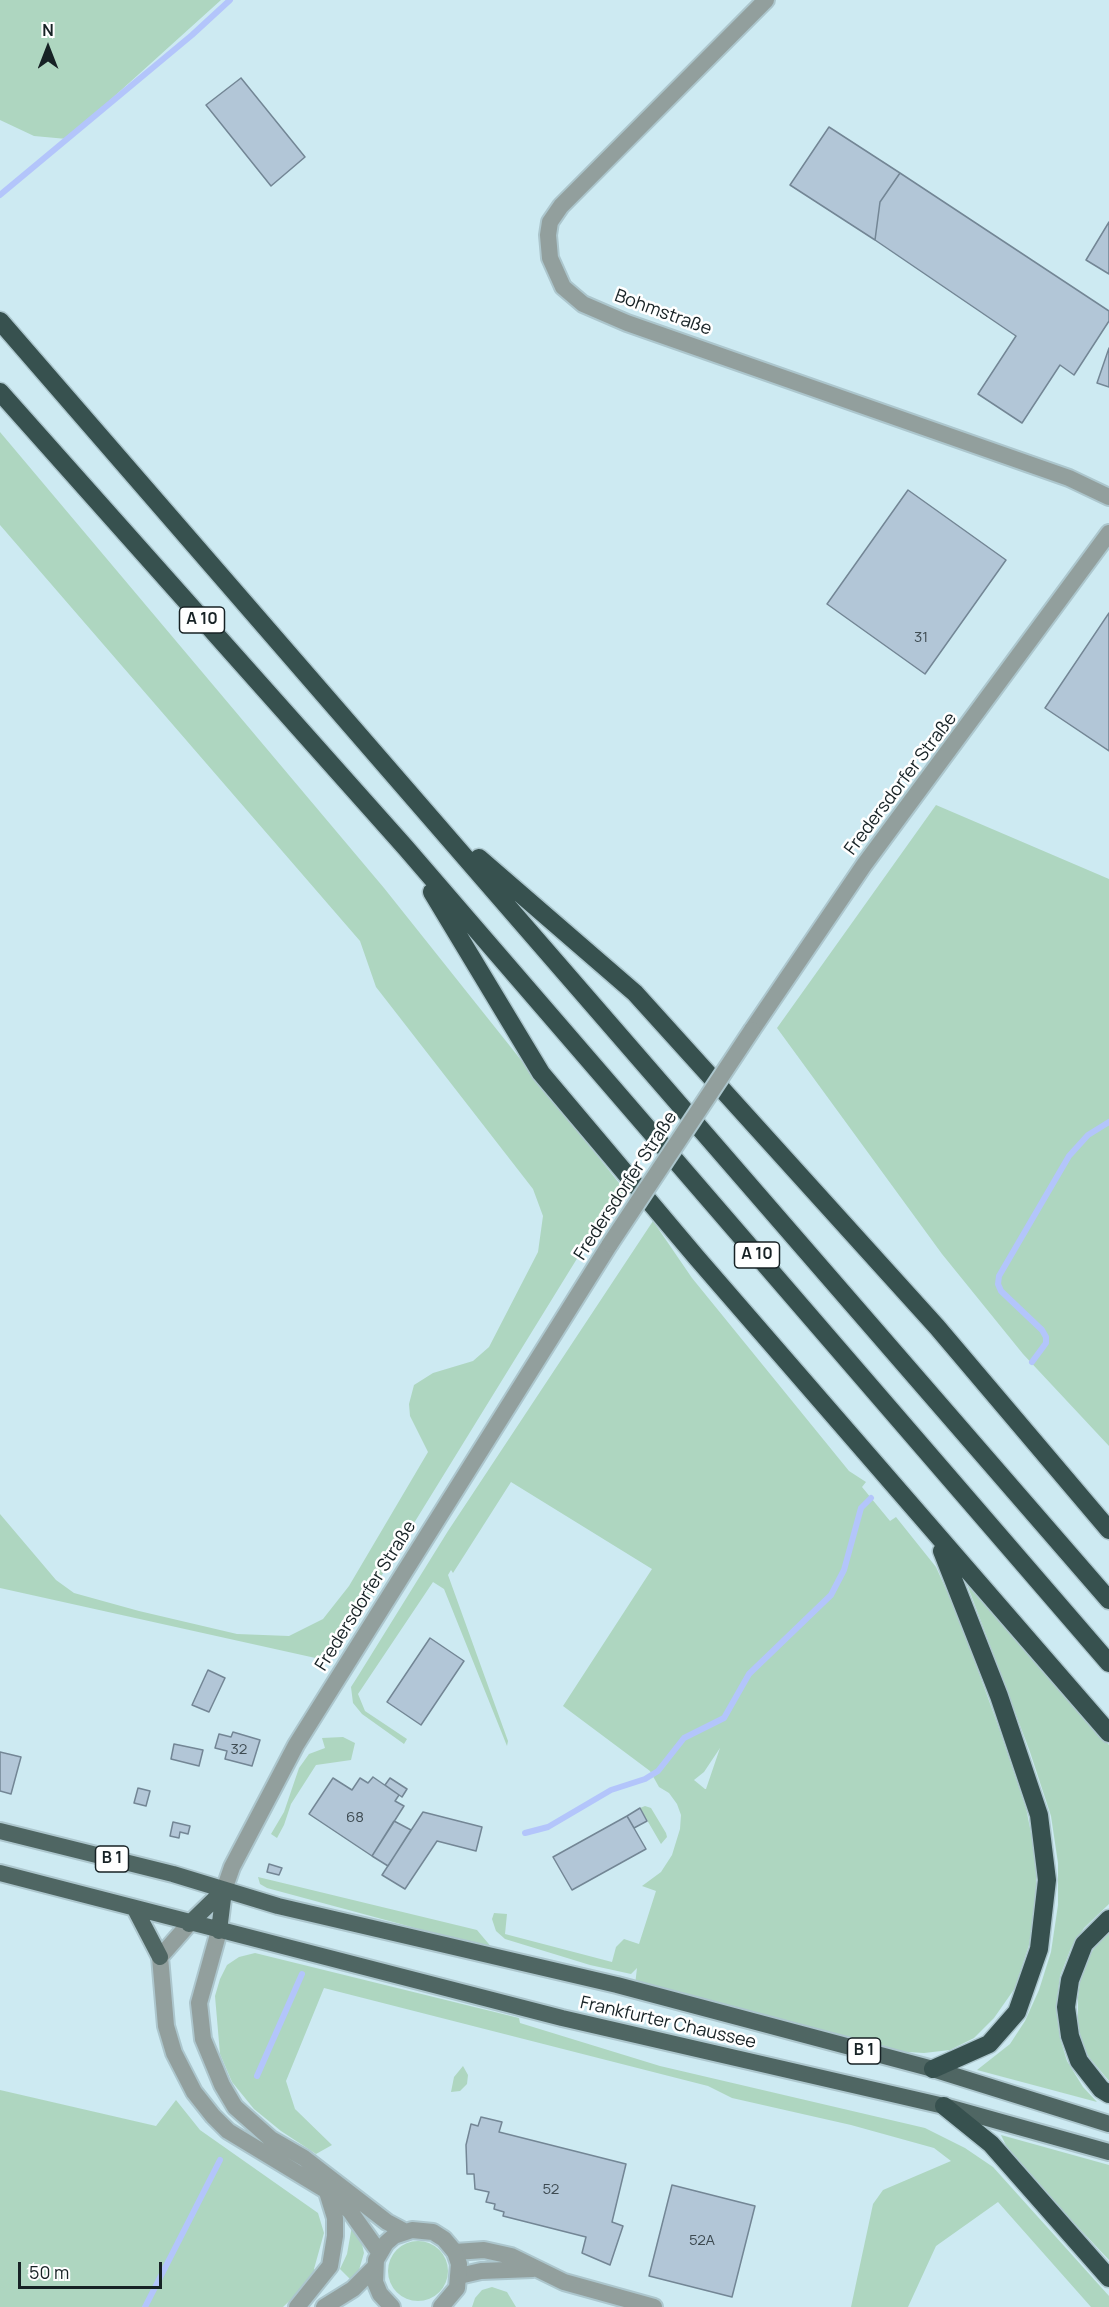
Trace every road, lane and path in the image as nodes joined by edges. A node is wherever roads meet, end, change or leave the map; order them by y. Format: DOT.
graph roads {
  1 [pos="766,0"];
  2 [pos="0,321"];
  3 [pos="0,393"];
  4 [pos="1109,497"];
  5 [pos="1109,533"];
  6 [pos="432,818"];
  7 [pos="405,847"];
  8 [pos="1109,1530"];
  9 [pos="936,1535"];
  10 [pos="1109,1600"];
  11 [pos="1109,1663"];
  12 [pos="1109,1733"];
  13 [pos="0,1831"];
  14 [pos="0,1873"];
  15 [pos="224,1890"];
  16 [pos="135,1909"];
  17 [pos="1109,1919"];
  18 [pos="189,1924"];
  19 [pos="219,1931"];
  20 [pos="160,1957"];
  21 [pos="933,2069"];
  22 [pos="1109,2094"];
  23 [pos="944,2106"];
  24 [pos="1109,2124"];
  25 [pos="1109,2152"];
  26 [pos="327,2191"];
  27 [pos="404,2231"];
  28 [pos="455,2252"];
  29 [pos="376,2260"];
  30 [pos="537,2269"];
  31 [pos="459,2276"];
  32 [pos="1109,2278"];
  33 [pos="447,2305"];
  34 [pos="386,2306"];
  35 [pos="297,2307"];
  36 [pos="324,2307"];
  37 [pos="654,2307"];
  1 -- 4 [label="street, Bohmstraße"];
  2 -- 6 [label="highway, A 10"];
  3 -- 7 [label="highway, A 10"];
  5 -- 15 [label="street, Fredersdorfer Straße, bridge"];
  6 -- 8 [label="highway"];
  6 -- 10 [label="highway, A 10"];
  7 -- 9 [label="highway"];
  7 -- 11 [label="highway, A 10"];
  9 -- 12 [label="highway"];
  9 -- 21 [label="highway"];
  13 -- 15 [label="main road, Frankfurter Chaussee / B 1"];
  14 -- 16 [label="main road, Frankfurter Chaussee / B 1"];
  15 -- 18 [label="main road"];
  15 -- 19 [label="main road"];
  15 -- 21 [label="main road, Frankfurter Chaussee / B 1"];
  16 -- 18 [label="main road, Frankfurter Chaussee / B 1"];
  16 -- 20 [label="main road"];
  17 -- 22 [label="highway"];
  18 -- 19 [label="main road, Frankfurter Chaussee / B 1"];
  18 -- 20 [label="street"];
  19 -- 23 [label="main road, Frankfurter Chaussee / B 1"];
  19 -- 27 [label="street"];
  20 -- 26 [label="street"];
  21 -- 24 [label="main road, Frankfurter Chaussee / B 1"];
  23 -- 25 [label="main road, Frankfurter Chaussee / B 1"];
  23 -- 32 [label="highway"];
  26 -- 29 [label="street"];
  26 -- 35 [label="street"];
  27 -- 28 [label="street"];
  27 -- 29 [label="street"];
  28 -- 30 [label="street"];
  28 -- 31 [label="street"];
  29 -- 34 [label="street"];
  29 -- 36 [label="street"];
  30 -- 31 [label="street"];
  30 -- 37 [label="street"];
  31 -- 33 [label="street"];
}
